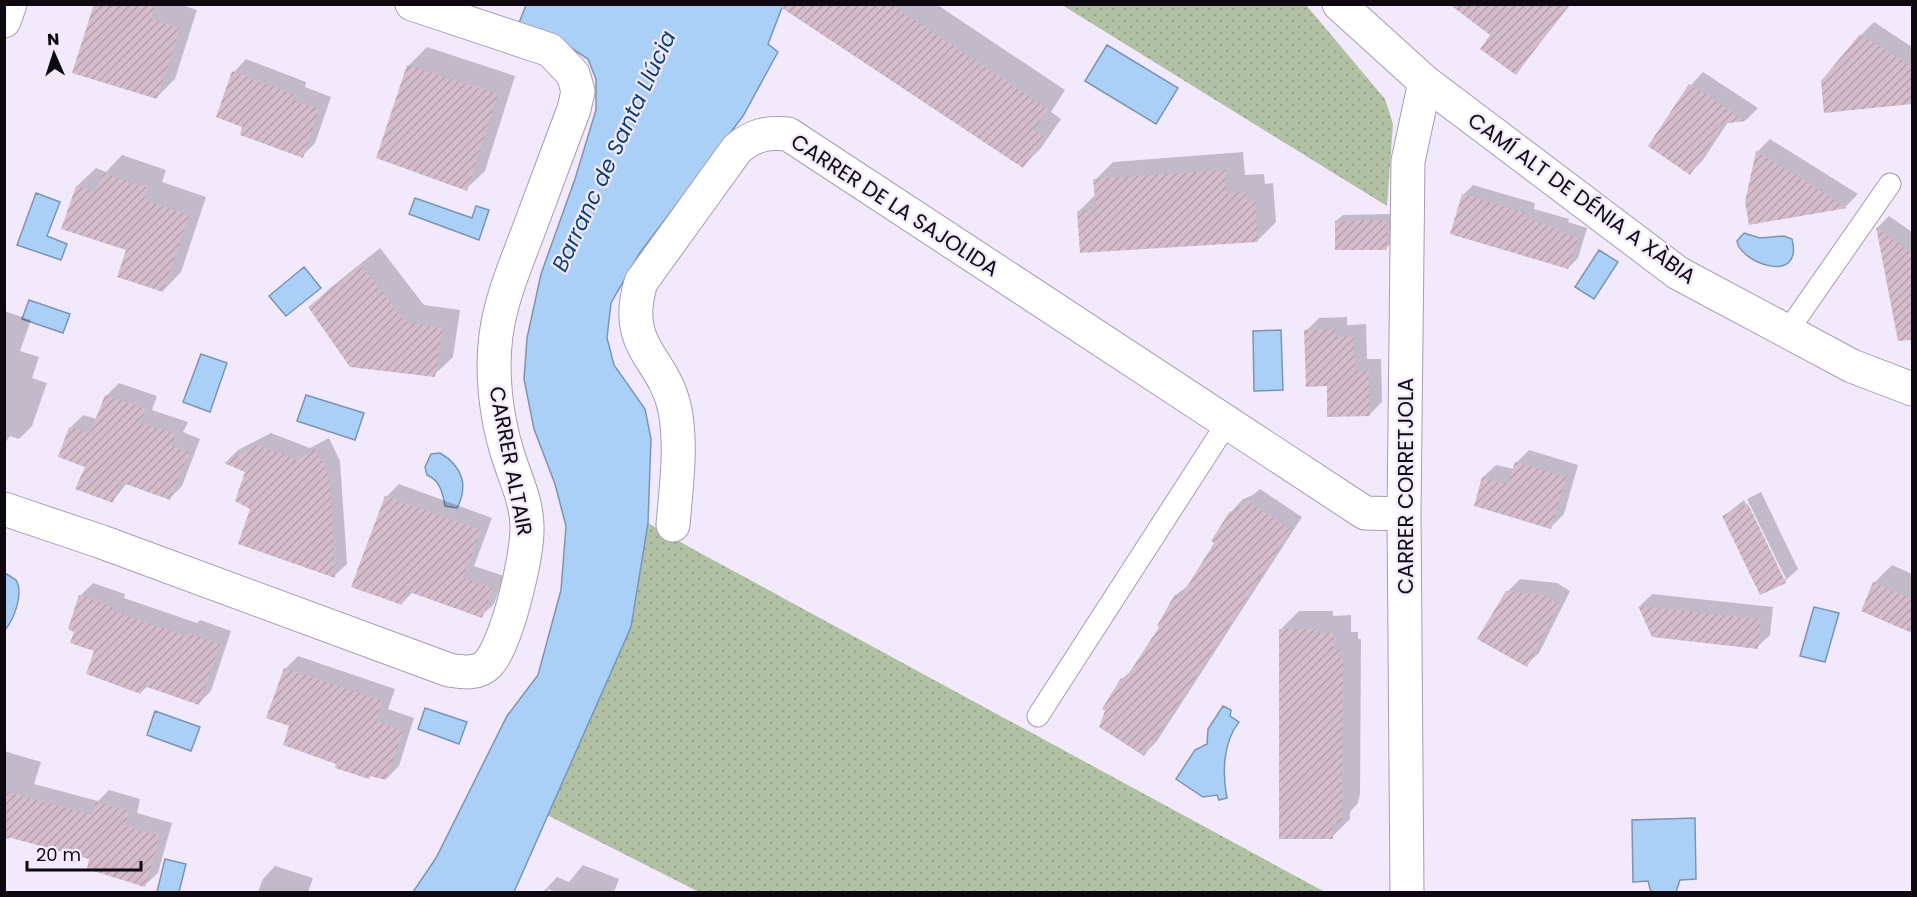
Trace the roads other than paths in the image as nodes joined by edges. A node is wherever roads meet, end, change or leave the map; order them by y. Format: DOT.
graph roads {
  1 [pos="10,4"];
  2 [pos="412,4"];
  3 [pos="1339,4"];
  4 [pos="4,21"];
  5 [pos="1425,82"];
  6 [pos="1890,184"];
  7 [pos="1787,332"];
  8 [pos="1912,389"];
  9 [pos="1227,423"];
  10 [pos="4,509"];
  11 [pos="1404,514"];
  12 [pos="673,525"];
  13 [pos="1038,716"];
  14 [pos="1407,892"];
  1 -- 4 [label="street"];
  2 -- 10 [label="street, CARRER ALTAIR"];
  3 -- 5 [label="street, CAMÍ ALT DE DÉNIA A XÀBIA"];
  5 -- 7 [label="street, CAMÍ ALT DE DÉNIA A XÀBIA"];
  5 -- 11 [label="street, CARRER CORRETJOLA"];
  6 -- 7 [label="lane"];
  7 -- 8 [label="street, CAMÍ ALT DE DÉNIA A XÀBIA"];
  9 -- 11 [label="street, CARRER DE LA SAJOLIDA"];
  9 -- 12 [label="street, CARRER DE LA SAJOLIDA"];
  9 -- 13 [label="lane"];
  11 -- 14 [label="street, CARRER CORRETJOLA"];
}
